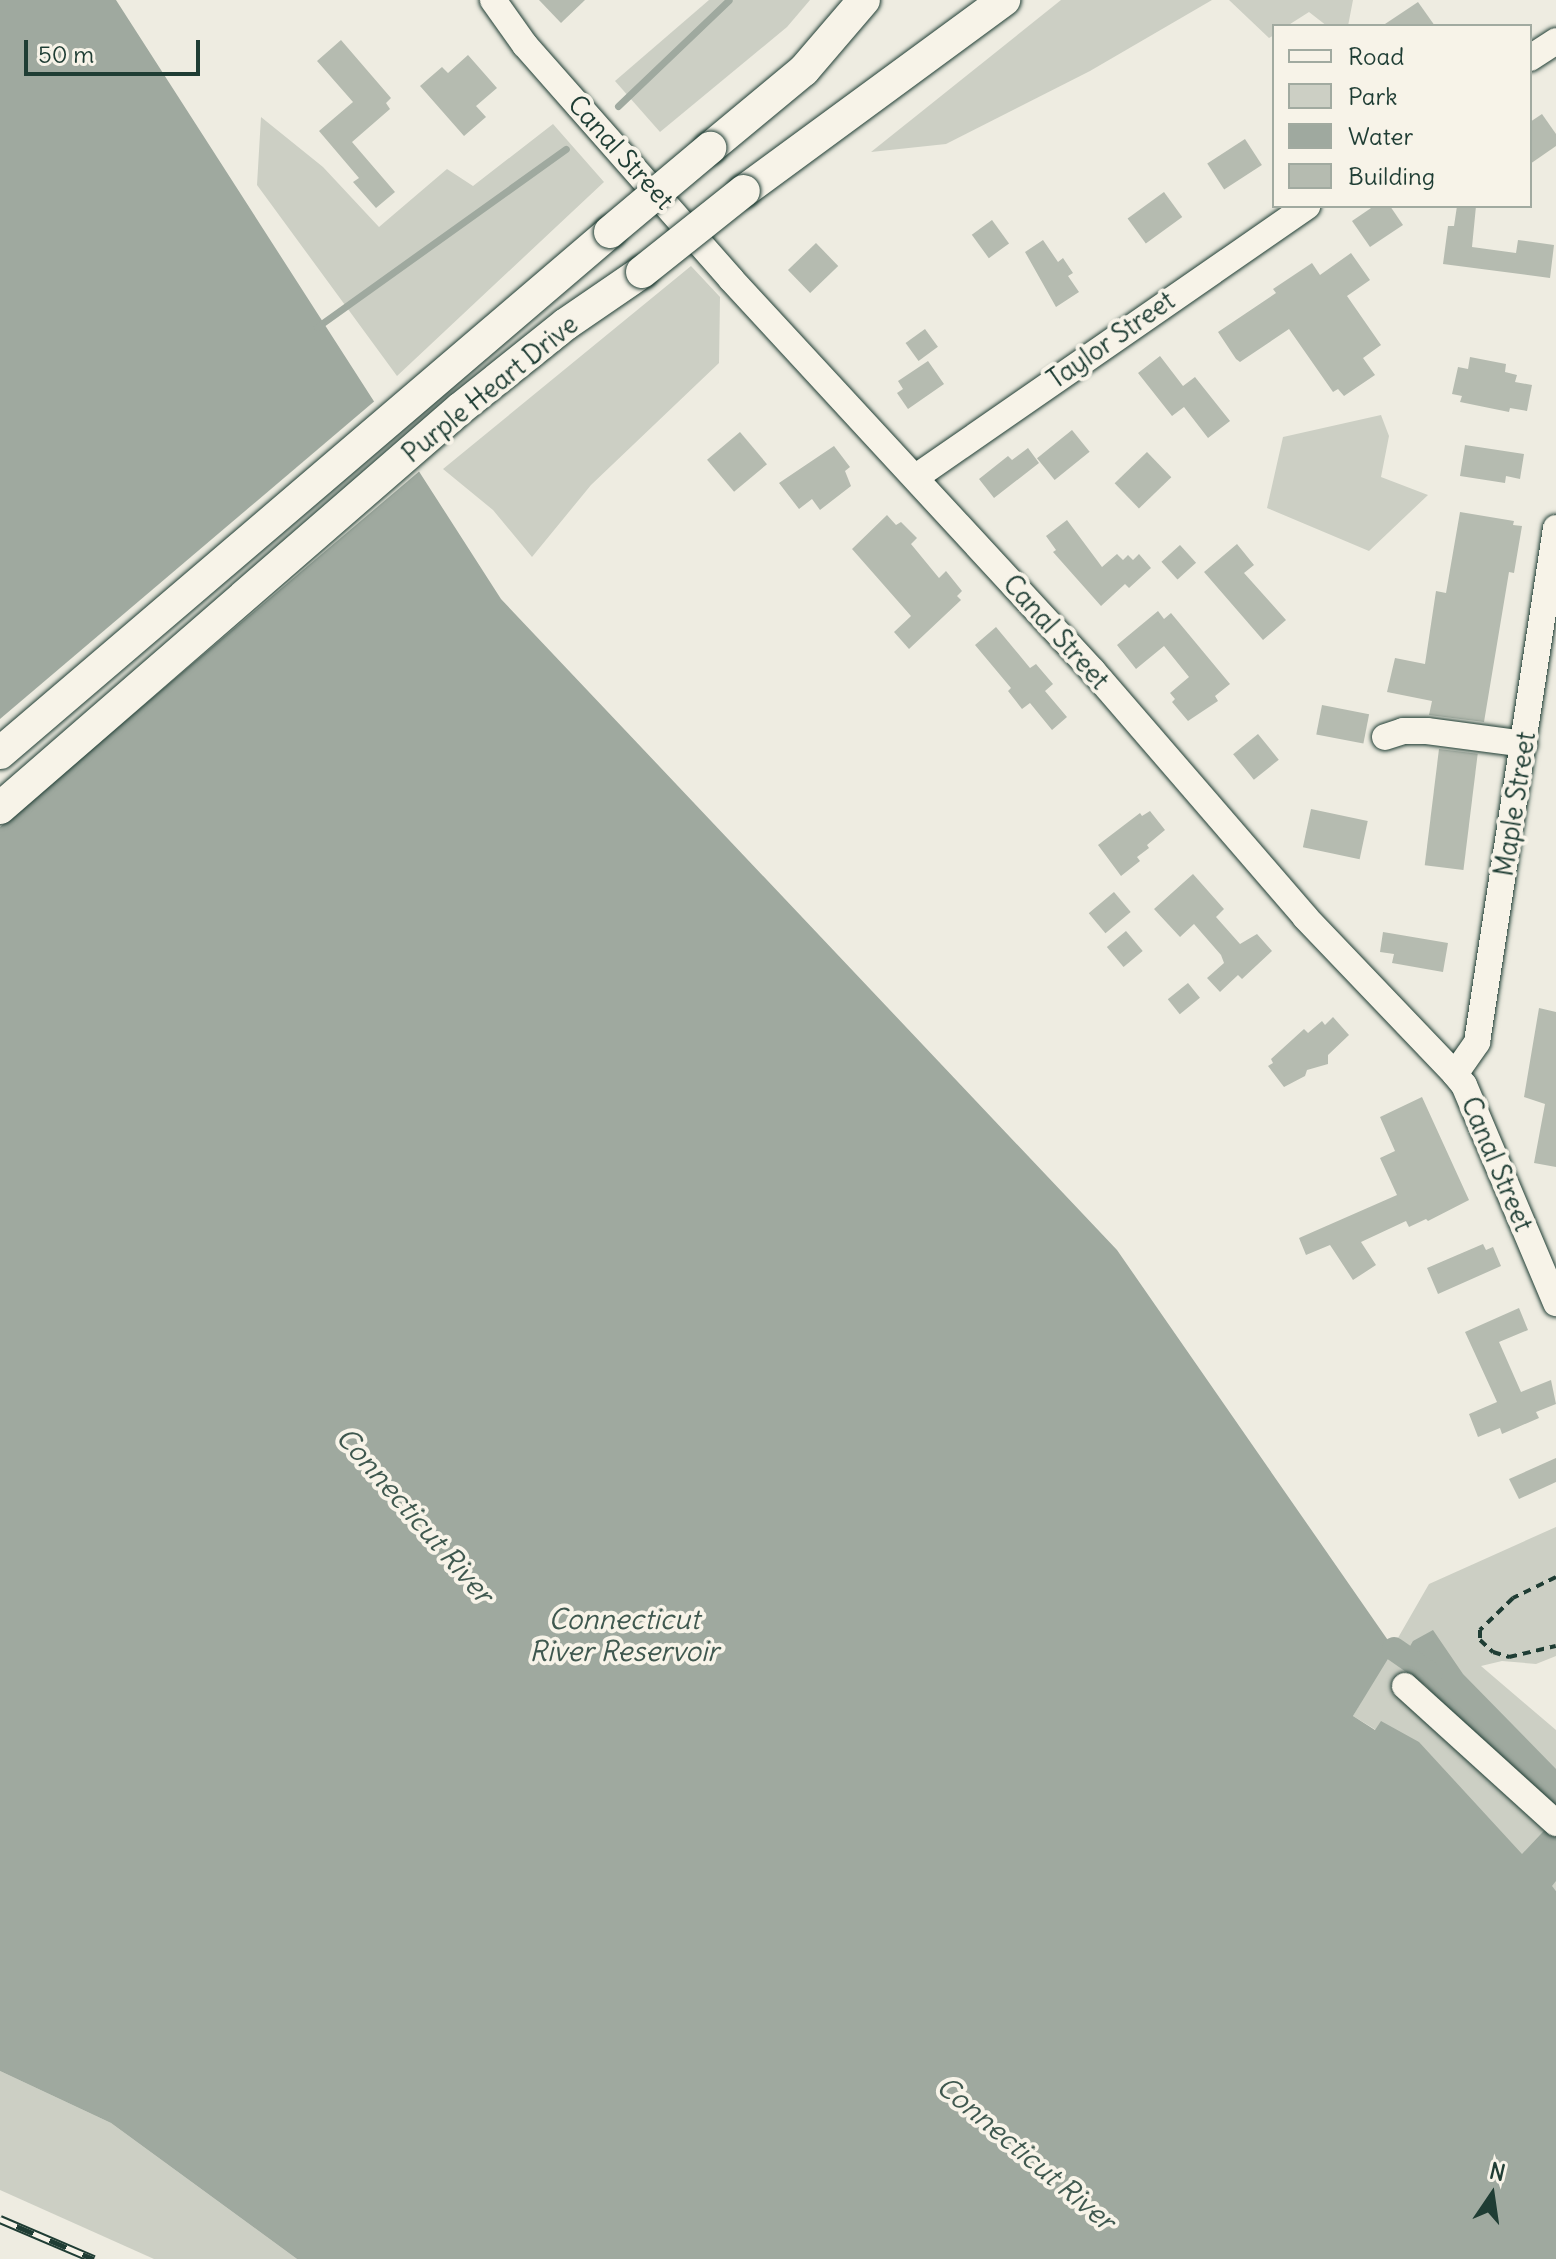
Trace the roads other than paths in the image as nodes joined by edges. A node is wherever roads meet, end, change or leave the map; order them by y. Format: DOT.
graph roads {
  1 [pos="493,0"];
  2 [pos="864,0"];
  3 [pos="1004,0"];
  4 [pos="1556,41"];
  5 [pos="1532,57"];
  6 [pos="1304,208"];
  7 [pos="916,477"];
  8 [pos="1556,528"];
  9 [pos="1385,737"];
  10 [pos="1524,744"];
  11 [pos="0,753"];
  12 [pos="0,808"];
  13 [pos="1455,1074"];
  14 [pos="1556,1303"];
  15 [pos="1405,1686"];
  16 [pos="1554,1822"];
  1 -- 7 [label="street, Canal Street"];
  2 -- 11 [label="main road, Purple Heart Drive, bridge"];
  3 -- 12 [label="main road, Purple Heart Drive, bridge"];
  4 -- 5 [label="street"];
  6 -- 7 [label="street, Taylor Street"];
  7 -- 13 [label="street, Canal Street"];
  8 -- 10 [label="street, Maple Street"];
  9 -- 10 [label="street"];
  10 -- 13 [label="street, Maple Street"];
  13 -- 14 [label="street, Canal Street"];
  15 -- 16 [label="street"];
}
